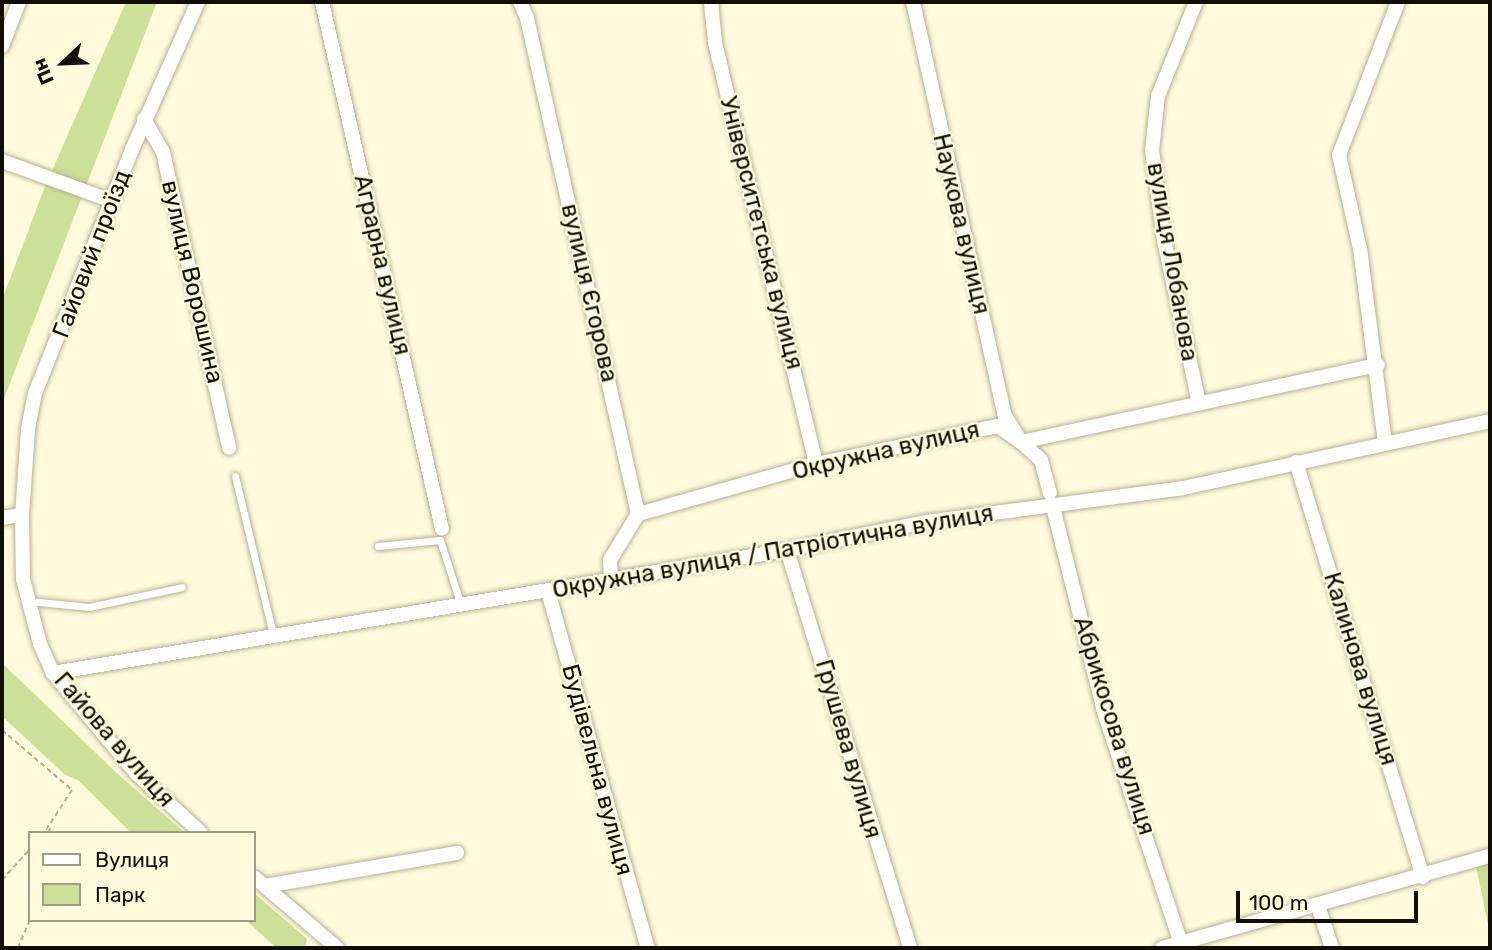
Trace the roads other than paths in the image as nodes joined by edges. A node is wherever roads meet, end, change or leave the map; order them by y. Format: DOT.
graph roads {
  1 [pos="19,2"];
  2 [pos="198,2"];
  3 [pos="322,2"];
  4 [pos="520,2"];
  5 [pos="711,2"];
  6 [pos="912,2"];
  7 [pos="1196,2"];
  8 [pos="1398,2"];
  9 [pos="2,46"];
  10 [pos="144,120"];
  11 [pos="2,161"];
  12 [pos="112,201"];
  13 [pos="1378,365"];
  14 [pos="1199,403"];
  15 [pos="1490,421"];
  16 [pos="1020,442"];
  17 [pos="1385,443"];
  18 [pos="229,448"];
  19 [pos="1296,462"];
  20 [pos="816,464"];
  21 [pos="235,476"];
  22 [pos="1051,500"];
  23 [pos="638,514"];
  24 [pos="22,515"];
  25 [pos="2,519"];
  26 [pos="442,529"];
  27 [pos="378,546"];
  28 [pos="788,550"];
  29 [pos="611,580"];
  30 [pos="182,587"];
  31 [pos="548,591"];
  32 [pos="28,601"];
  33 [pos="461,606"];
  34 [pos="273,634"];
  35 [pos="53,673"];
  36 [pos="199,831"];
  37 [pos="457,853"];
  38 [pos="1490,856"];
  39 [pos="1423,877"];
  40 [pos="259,881"];
  41 [pos="1318,906"];
  42 [pos="1181,943"];
  43 [pos="337,948"];
  44 [pos="648,948"];
  45 [pos="910,948"];
  46 [pos="1162,948"];
  47 [pos="1332,948"];
  1 -- 9 [label="street"];
  2 -- 10 [label="street, Гайовий проїзд"];
  3 -- 26 [label="street, Аграрна вулиця"];
  4 -- 23 [label="street, вулиця Єгорова"];
  5 -- 20 [label="street, Університетська вулиця"];
  6 -- 16 [label="street, Наукова вулиця"];
  7 -- 14 [label="street, вулиця Лобанова"];
  8 -- 13 [label="street"];
  10 -- 12 [label="street, Гайовий проїзд"];
  10 -- 18 [label="street, вулиця Ворошина"];
  11 -- 12 [label="street"];
  12 -- 24 [label="street, Гайовий проїзд"];
  13 -- 14 [label="street"];
  13 -- 17 [label="street"];
  14 -- 16 [label="street"];
  15 -- 17 [label="street, Окружна вулиця / Патріотична вулиця"];
  16 -- 20 [label="street, Окружна вулиця"];
  16 -- 22 [label="street, Абрикосова вулиця"];
  17 -- 19 [label="street, Окружна вулиця / Патріотична вулиця"];
  19 -- 22 [label="street, Окружна вулиця / Патріотична вулиця"];
  19 -- 39 [label="street, Калинова вулиця"];
  20 -- 23 [label="street, Окружна вулиця"];
  21 -- 34 [label="lane"];
  22 -- 28 [label="street, Окружна вулиця / Патріотична вулиця"];
  22 -- 42 [label="street, Абрикосова вулиця"];
  23 -- 29 [label="street"];
  24 -- 25 [label="street"];
  24 -- 32 [label="street, Гайова вулиця"];
  27 -- 33 [label="lane"];
  28 -- 29 [label="street, Окружна вулиця / Патріотична вулиця"];
  28 -- 45 [label="street, Грушева вулиця"];
  29 -- 31 [label="street, Окружна вулиця / Патріотична вулиця"];
  30 -- 32 [label="lane"];
  31 -- 33 [label="street, Окружна вулиця / Патріотична вулиця"];
  31 -- 44 [label="street, Будівельна вулиця"];
  32 -- 35 [label="street, Гайова вулиця"];
  33 -- 34 [label="street, Окружна вулиця / Патріотична вулиця"];
  34 -- 35 [label="street, Окружна вулиця / Патріотична вулиця"];
  35 -- 36 [label="street, Гайова вулиця"];
  37 -- 40 [label="street"];
  38 -- 39 [label="street"];
  39 -- 41 [label="street"];
  40 -- 43 [label="street"];
  41 -- 42 [label="street"];
  41 -- 47 [label="street"];
  42 -- 46 [label="street"];
}
